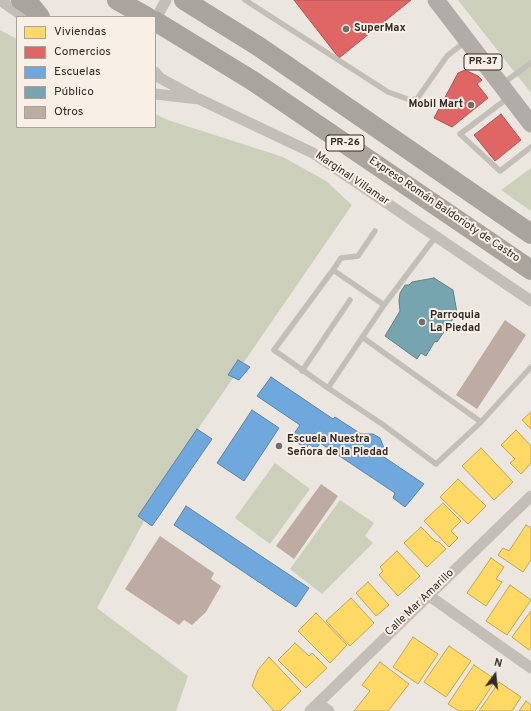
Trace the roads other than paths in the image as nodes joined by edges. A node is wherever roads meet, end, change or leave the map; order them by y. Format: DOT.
graph roads {
  1 [pos="0,0"];
  2 [pos="22,0"];
  3 [pos="117,0"];
  4 [pos="141,0"];
  5 [pos="166,0"];
  6 [pos="184,0"];
  7 [pos="246,0"];
  8 [pos="436,0"];
  9 [pos="27,16"];
  10 [pos="39,16"];
  11 [pos="132,16"];
  12 [pos="145,16"];
  13 [pos="156,19"];
  14 [pos="156,22"];
  15 [pos="466,40"];
  16 [pos="531,63"];
  17 [pos="156,73"];
  18 [pos="505,91"];
  19 [pos="156,94"];
  20 [pos="199,99"];
  21 [pos="531,124"];
  22 [pos="531,147"];
  23 [pos="375,231"];
  24 [pos="531,234"];
  25 [pos="436,236"];
  26 [pos="333,270"];
  27 [pos="531,270"];
  28 [pos="350,300"];
  29 [pos="531,301"];
  30 [pos="384,305"];
  31 [pos="362,337"];
  32 [pos="531,367"];
  33 [pos="302,370"];
  34 [pos="328,388"];
  35 [pos="481,422"];
  36 [pos="531,496"];
  37 [pos="428,595"];
  38 [pos="531,668"];
  39 [pos="318,703"];
  40 [pos="310,711"];
  41 [pos="330,711"];
  1 -- 9 [label="street"];
  2 -- 10 [label="highway"];
  3 -- 12 [label="highway"];
  4 -- 11 [label="street"];
  5 -- 13 [label="street"];
  6 -- 24 [label="highway, PR-26"];
  7 -- 15 [label="lane"];
  8 -- 15 [label="main road, PR-37"];
  14 -- 27 [label="highway, Expreso Román Baldorioty de Castro / PR-26"];
  15 -- 18 [label="main road, PR-37"];
  16 -- 18 [label="lane"];
  17 -- 20 [label="street"];
  18 -- 21 [label="main road, PR-37"];
  18 -- 22 [label="lane"];
  19 -- 20 [label="street, Marginal Villamar"];
  20 -- 25 [label="street, Marginal Villamar"];
  23 -- 26 [label="lane"];
  25 -- 29 [label="street, Marginal Villamar"];
  25 -- 30 [label="lane"];
  26 -- 30 [label="lane"];
  26 -- 33 [label="lane"];
  28 -- 33 [label="lane"];
  30 -- 31 [label="lane"];
  31 -- 34 [label="lane"];
  31 -- 35 [label="lane"];
  32 -- 35 [label="lane"];
  33 -- 34 [label="lane"];
  34 -- 35 [label="lane"];
  36 -- 37 [label="street, Calle Mar Amarillo"];
  37 -- 38 [label="street"];
  37 -- 39 [label="street, Calle Mar Amarillo"];
  39 -- 40 [label="street, Calle Mar Amarillo"];
  39 -- 41 [label="street"];
}
